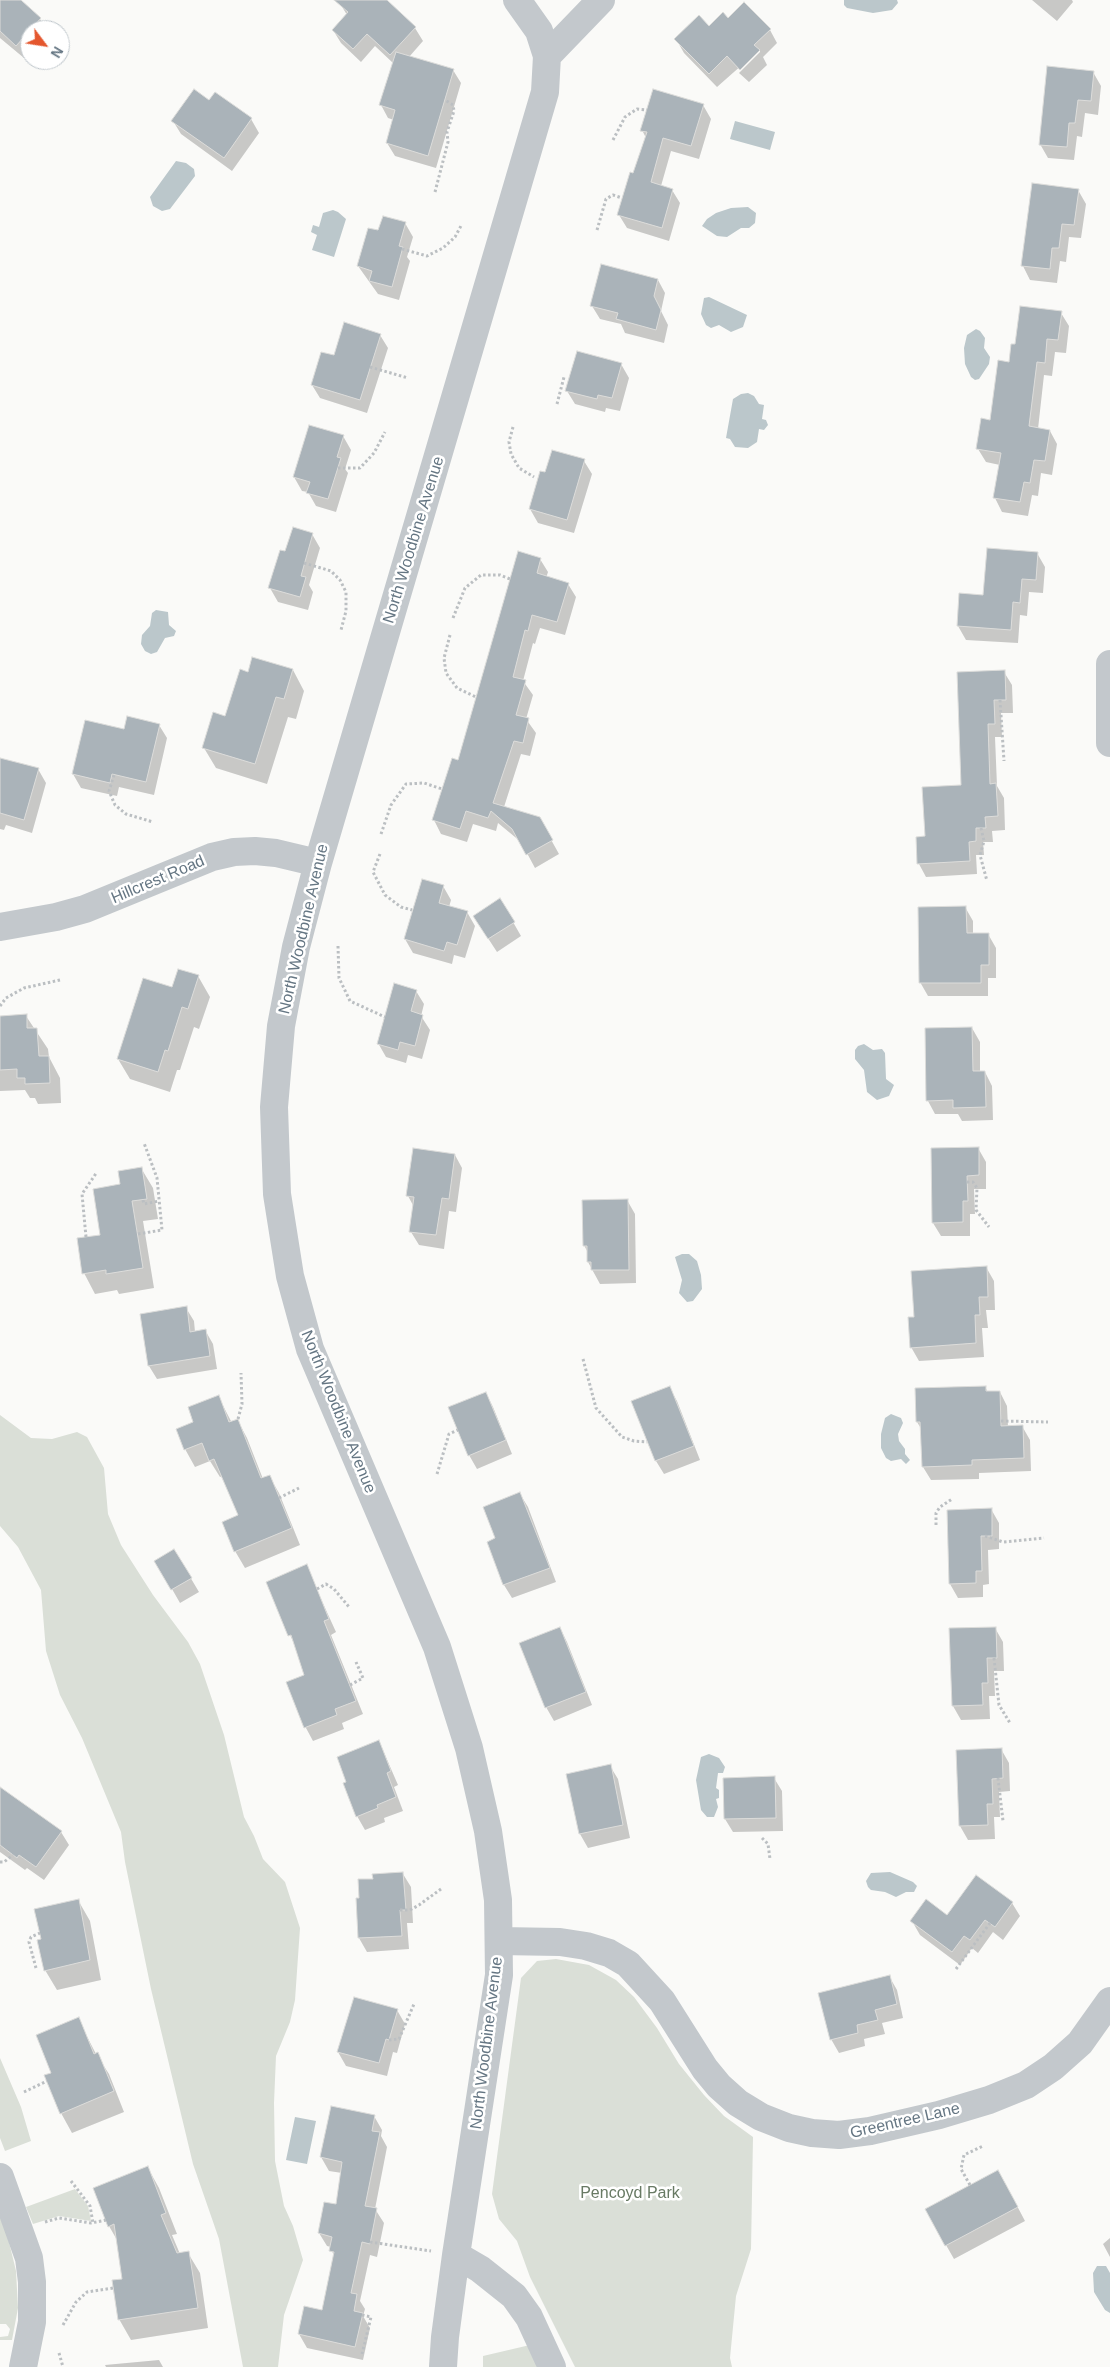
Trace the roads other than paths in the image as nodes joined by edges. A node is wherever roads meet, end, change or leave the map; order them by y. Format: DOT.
graph roads {
  1 [pos="517,0"];
  2 [pos="601,0"];
  3 [pos="547,56"];
  4 [pos="1110,664"];
  5 [pos="1110,743"];
  6 [pos="318,863"];
  7 [pos="0,928"];
  8 [pos="499,1941"];
  9 [pos="1110,2001"];
  10 [pos="0,2177"];
  11 [pos="456,2255"];
  12 [pos="23,2367"];
  13 [pos="443,2367"];
  14 [pos="552,2367"];
  1 -- 3 [label="street, North Woodbine Avenue"];
  2 -- 3 [label="street"];
  3 -- 6 [label="street, North Woodbine Avenue"];
  4 -- 5 [label="street"];
  6 -- 7 [label="street, Hillcrest Road"];
  6 -- 8 [label="street, North Woodbine Avenue"];
  8 -- 9 [label="street, Greentree Lane"];
  8 -- 11 [label="street, North Woodbine Avenue"];
  10 -- 12 [label="street"];
  11 -- 13 [label="street, North Woodbine Avenue"];
  11 -- 14 [label="street"];
}
